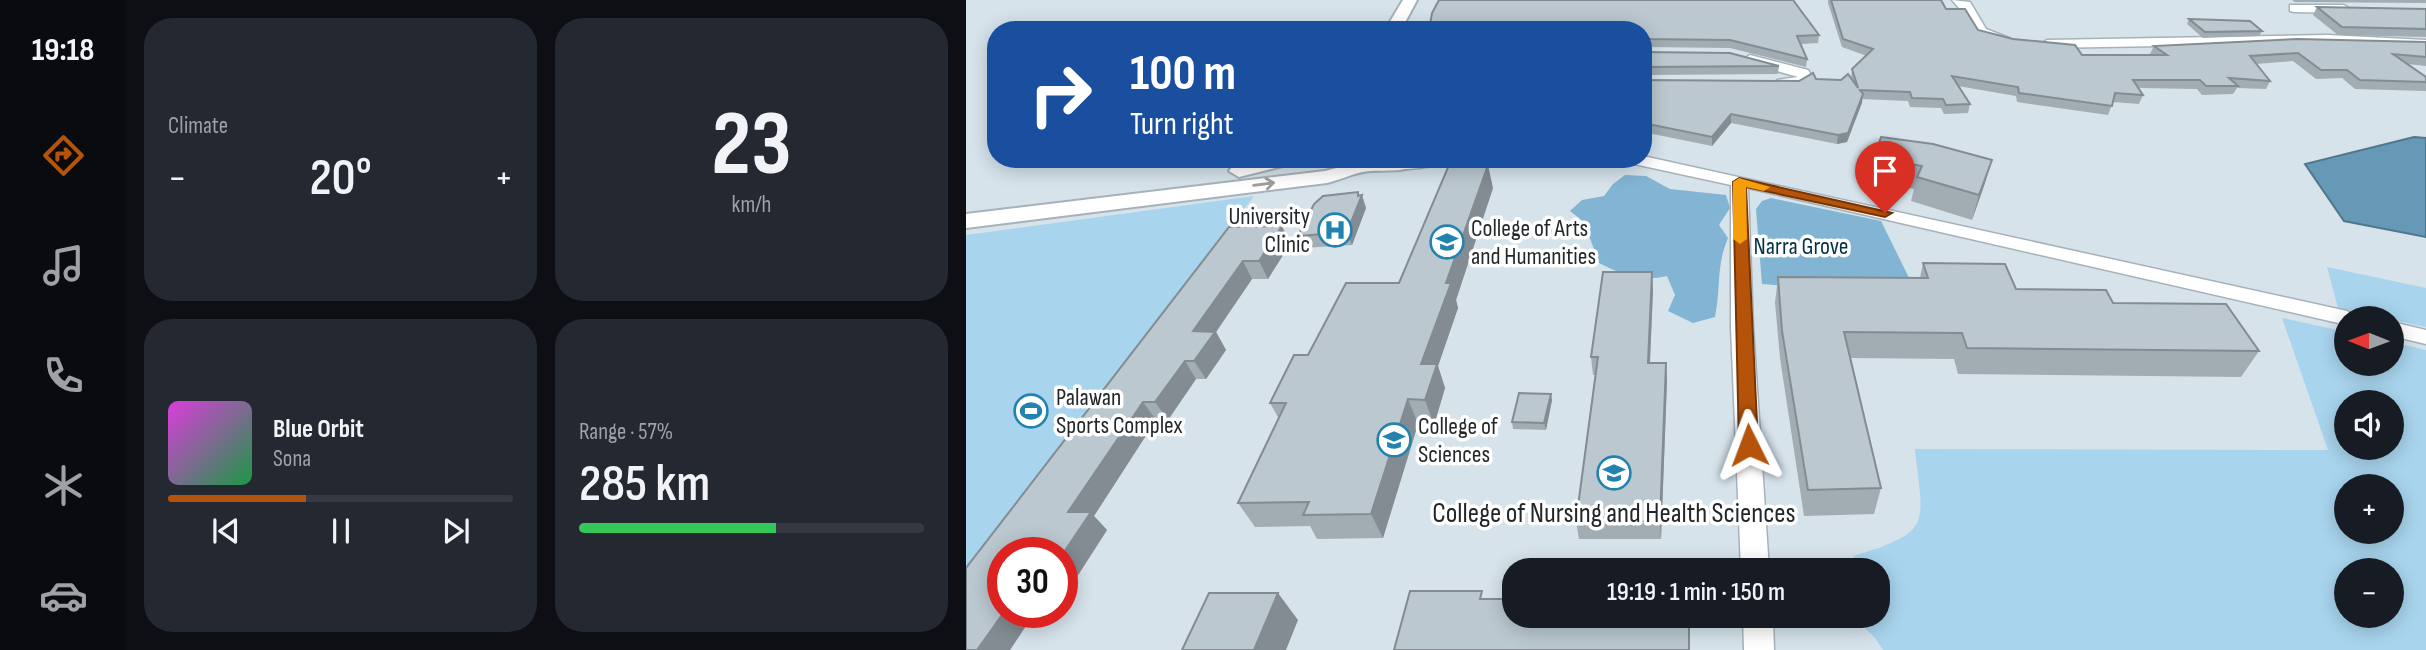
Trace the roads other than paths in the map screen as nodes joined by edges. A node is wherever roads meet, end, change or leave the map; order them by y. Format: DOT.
graph roads {
  1 [pos="1410,0"];
  2 [pos="1958,0"];
  3 [pos="2283,0"];
  4 [pos="2294,8"];
  5 [pos="2360,9"];
  6 [pos="1398,21"];
  7 [pos="2328,39"];
  8 [pos="2015,42"];
  9 [pos="2034,44"];
  10 [pos="2426,44"];
  11 [pos="1730,55"];
  12 [pos="1764,83"];
  13 [pos="1652,163"];
  14 [pos="1243,168"];
  15 [pos="1356,168"];
  16 [pos="1739,182"];
  17 [pos="966,206"];
  18 [pos="966,221"];
  19 [pos="2334,315"];
  20 [pos="2404,332"];
  21 [pos="2426,337"];
  22 [pos="1754,558"];
  23 [pos="1758,628"];
  24 [pos="1759,650"];
  1 -- 6 [label="street"];
  2 -- 8 [label="street"];
  3 -- 4 [label="street"];
  4 -- 5 [label="street"];
  4 -- 7 [label="street"];
  7 -- 9 [label="street"];
  7 -- 10 [label="street"];
  11 -- 12 [label="street"];
  13 -- 16 [label="street"];
  14 -- 17 [label="street"];
  18 -- 15 [label="street, one-way"];
  16 -- 19 [label="street"];
  16 -- 22 [label="street"];
  20 -- 21 [label="street"];
  23 -- 24 [label="street"];
}
